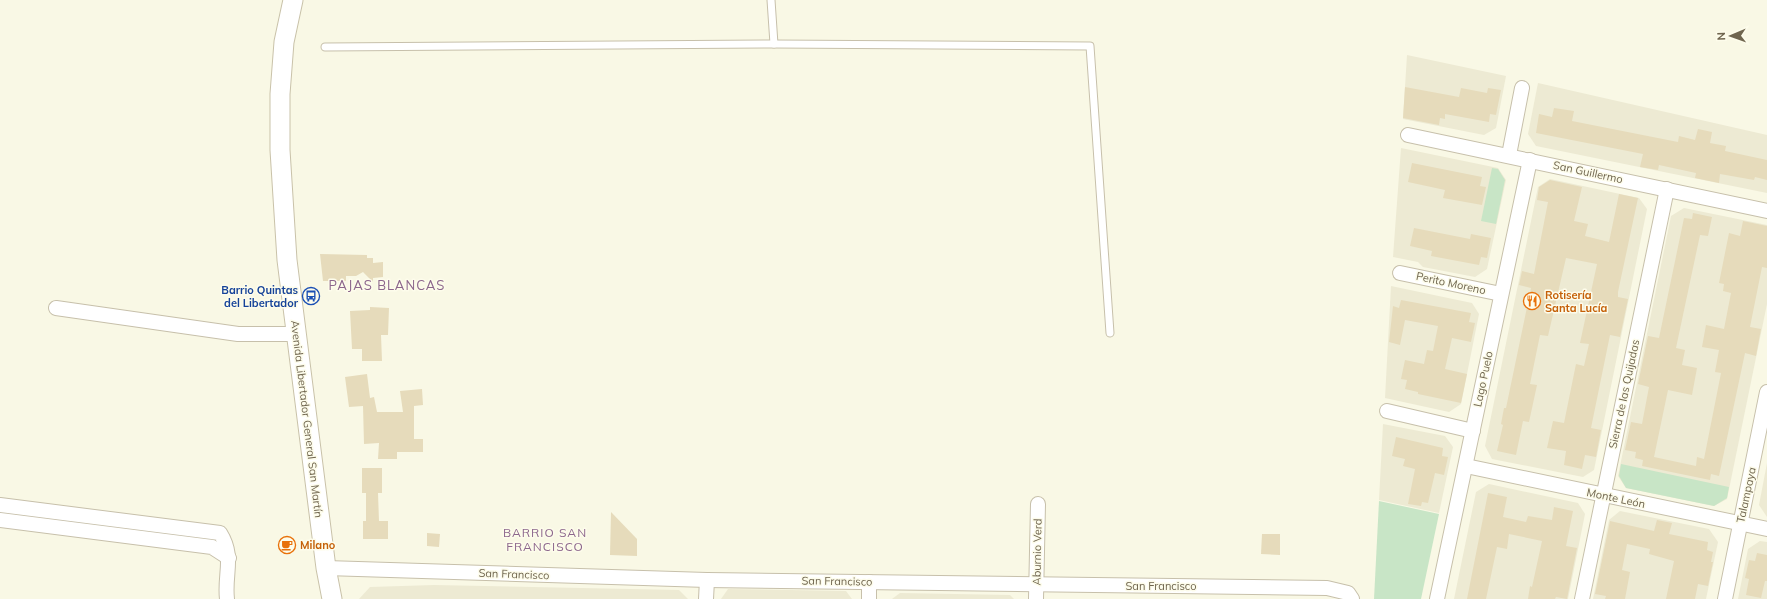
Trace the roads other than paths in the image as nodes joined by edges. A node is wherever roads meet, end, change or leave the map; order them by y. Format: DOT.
graph roads {
  1 [pos="293,0"];
  2 [pos="771,0"];
  3 [pos="774,44"];
  4 [pos="325,46"];
  5 [pos="1522,88"];
  6 [pos="1408,135"];
  7 [pos="1509,155"];
  8 [pos="1530,160"];
  9 [pos="1667,189"];
  10 [pos="1767,211"];
  11 [pos="1400,272"];
  12 [pos="1501,294"];
  13 [pos="56,308"];
  14 [pos="1110,333"];
  15 [pos="296,334"];
  16 [pos="1767,392"];
  17 [pos="1387,411"];
  18 [pos="1473,431"];
  19 [pos="1466,466"];
  20 [pos="1604,495"];
  21 [pos="1038,504"];
  22 [pos="0,505"];
  23 [pos="0,520"];
  24 [pos="1740,524"];
  25 [pos="1767,529"];
  26 [pos="229,558"];
  27 [pos="326,568"];
  28 [pos="707,580"];
  29 [pos="870,582"];
  30 [pos="1037,585"];
  31 [pos="1196,592"];
  32 [pos="1350,596"];
  33 [pos="228,599"];
  34 [pos="332,599"];
  35 [pos="706,599"];
  36 [pos="869,599"];
  37 [pos="1036,599"];
  38 [pos="1438,599"];
  39 [pos="1582,599"];
  40 [pos="1725,599"];
  1 -- 15 [label="main road, Avenida Libertador General San Martín"];
  2 -- 3 [label="lane"];
  3 -- 4 [label="lane"];
  3 -- 14 [label="lane"];
  5 -- 7 [label="street"];
  6 -- 7 [label="street, San Guillermo"];
  7 -- 8 [label="street, San Guillermo"];
  8 -- 9 [label="street, San Guillermo"];
  8 -- 12 [label="street, Lago Puelo"];
  9 -- 10 [label="street, San Guillermo"];
  9 -- 20 [label="street, Sierra de las Quijadas"];
  11 -- 12 [label="street, Perito Moreno"];
  12 -- 18 [label="street, Lago Puelo"];
  13 -- 15 [label="street"];
  15 -- 27 [label="main road, Avenida Libertador General San Martín"];
  16 -- 24 [label="street, Talampaya"];
  17 -- 18 [label="street"];
  18 -- 19 [label="street, Lago Puelo"];
  19 -- 20 [label="street, Monte León"];
  19 -- 38 [label="street, Lago Puelo"];
  20 -- 24 [label="street, Monte León"];
  20 -- 39 [label="street, Sierra de las Quijadas"];
  21 -- 30 [label="street, Aburnio Verd"];
  22 -- 26 [label="street"];
  23 -- 26 [label="street"];
  24 -- 25 [label="street, Monte León"];
  24 -- 40 [label="street, Talampaya"];
  26 -- 33 [label="street"];
  27 -- 28 [label="street, San Francisco"];
  27 -- 34 [label="main road, Avenida Libertador General San Martín"];
  28 -- 29 [label="street, San Francisco"];
  28 -- 35 [label="street"];
  29 -- 30 [label="street, San Francisco"];
  29 -- 36 [label="street"];
  30 -- 31 [label="street, San Francisco"];
  30 -- 37 [label="street, Aburnio Verd"];
  31 -- 32 [label="street, San Francisco"];
}
